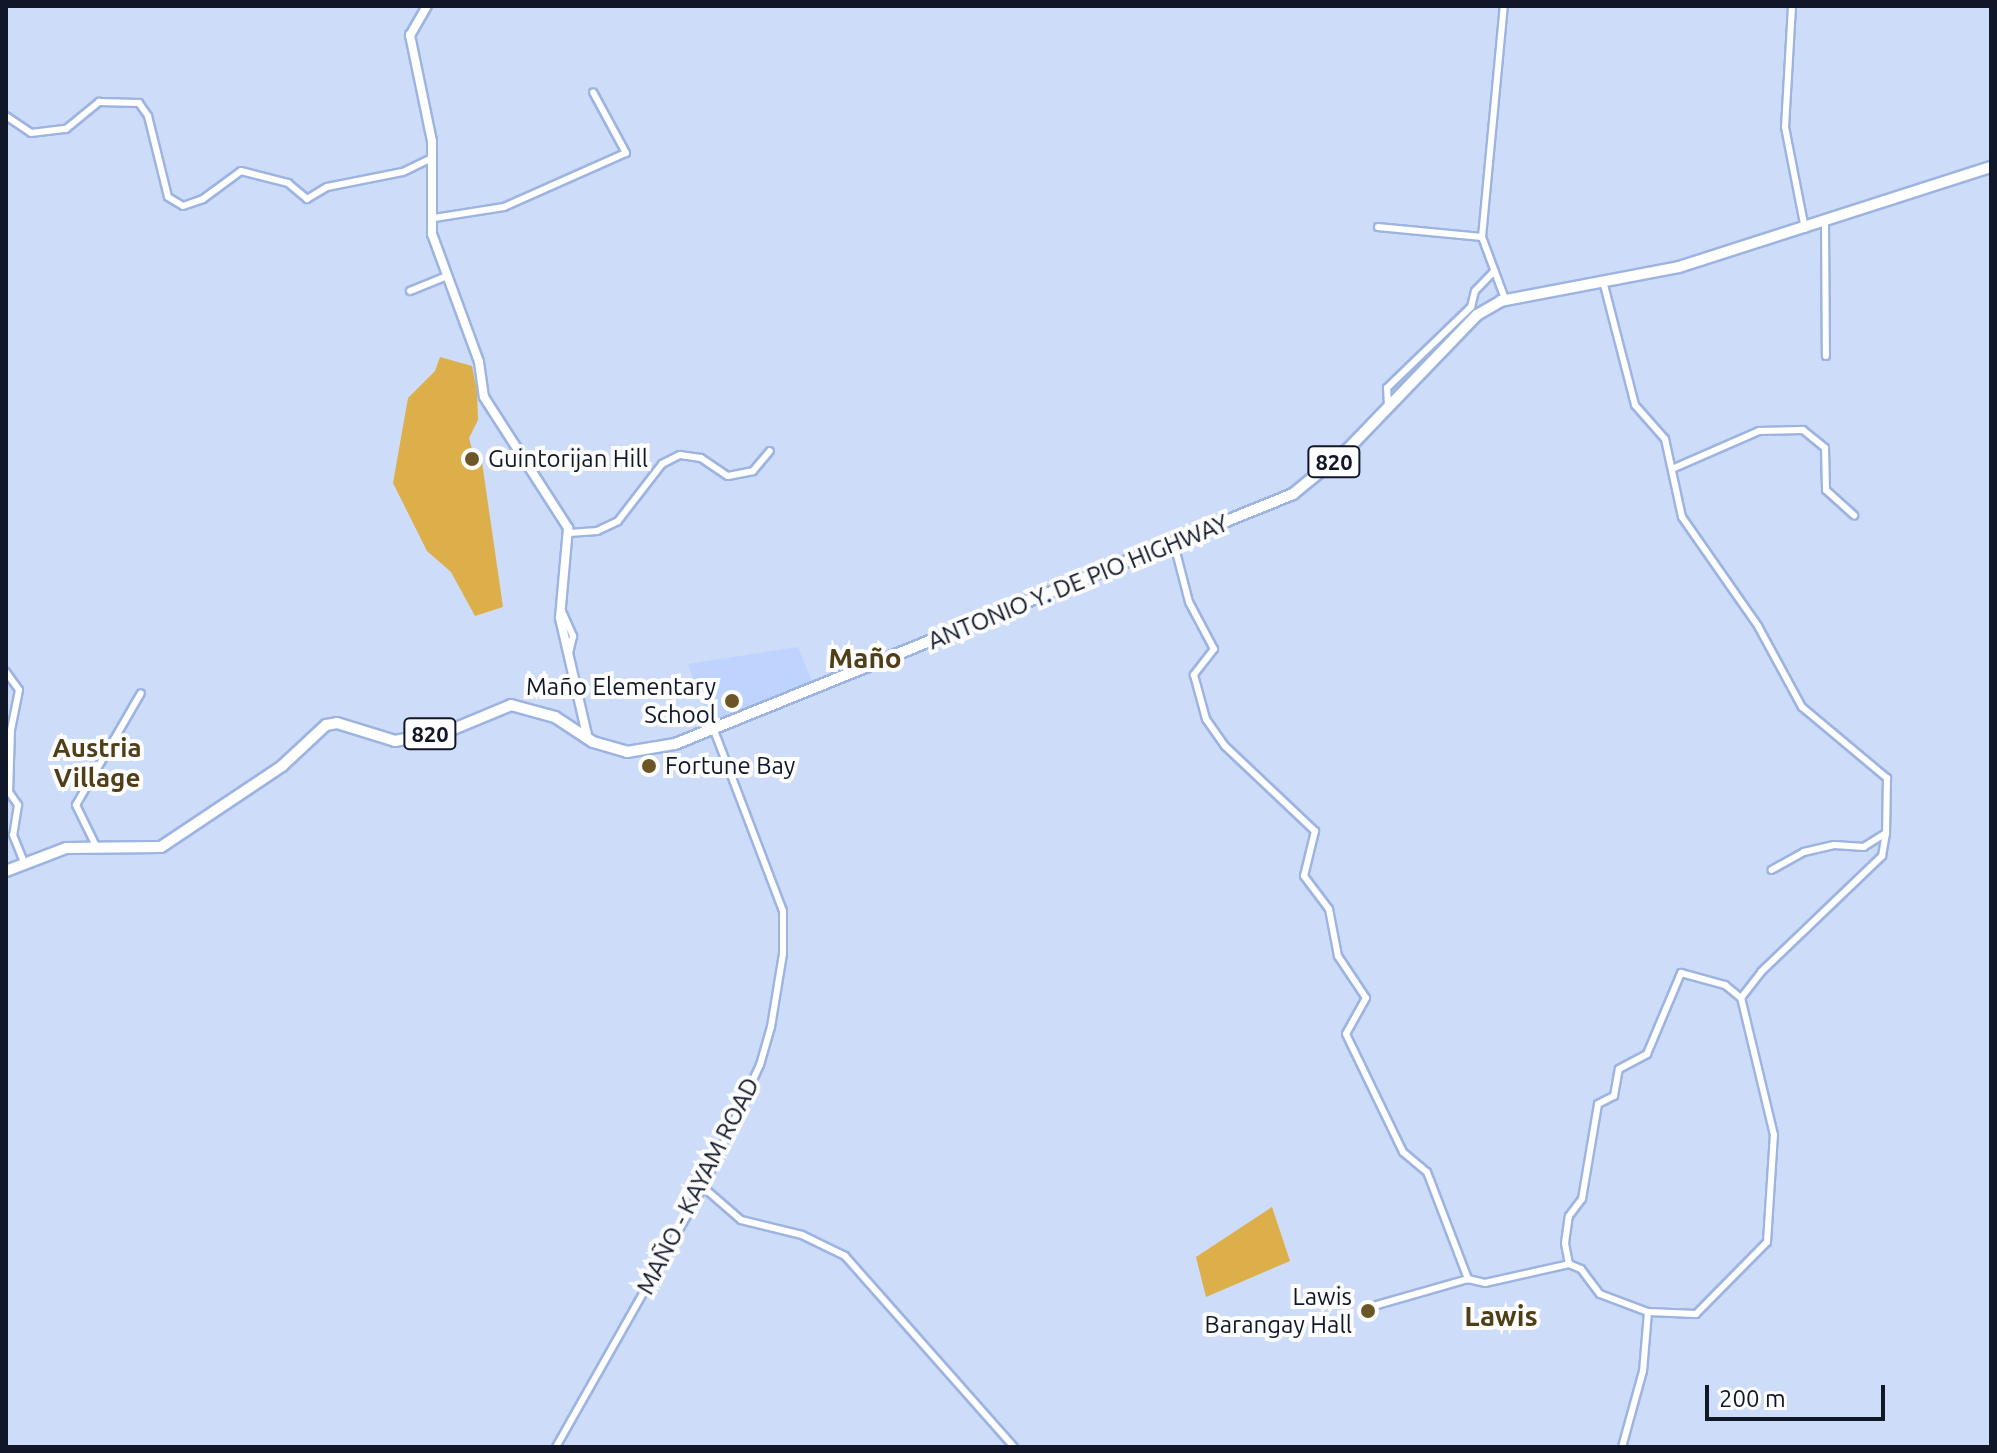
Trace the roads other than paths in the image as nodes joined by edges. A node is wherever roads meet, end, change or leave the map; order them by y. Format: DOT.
graph roads {
  1 [pos="427,6"];
  2 [pos="1504,6"];
  3 [pos="1792,6"];
  4 [pos="593,92"];
  5 [pos="6,116"];
  6 [pos="430,159"];
  7 [pos="1991,167"];
  8 [pos="434,218"];
  9 [pos="1825,224"];
  10 [pos="1378,227"];
  11 [pos="1805,229"];
  12 [pos="1482,237"];
  13 [pos="1494,271"];
  14 [pos="447,276"];
  15 [pos="1603,281"];
  16 [pos="410,291"];
  17 [pos="1505,299"];
  18 [pos="1826,356"];
  19 [pos="1388,406"];
  20 [pos="770,451"];
  21 [pos="1672,469"];
  22 [pos="1854,515"];
  23 [pos="569,533"];
  24 [pos="1174,544"];
  25 [pos="6,672"];
  26 [pos="141,693"];
  27 [pos="713,728"];
  28 [pos="588,739"];
  29 [pos="1886,833"];
  30 [pos="97,848"];
  31 [pos="24,862"];
  32 [pos="1772,870"];
  33 [pos="6,871"];
  34 [pos="1741,998"];
  35 [pos="703,1187"];
  36 [pos="1569,1264"];
  37 [pos="1468,1279"];
  38 [pos="1377,1305"];
  39 [pos="1648,1312"];
  40 [pos="556,1447"];
  41 [pos="1014,1447"];
  42 [pos="1622,1447"];
  1 -- 6 [label="street"];
  2 -- 12 [label="street"];
  3 -- 11 [label="street"];
  4 -- 8 [label="street"];
  5 -- 6 [label="street"];
  6 -- 8 [label="street"];
  7 -- 9 [label="highway, ANTONIO Y. DE PIO HIGHWAY / 820"];
  8 -- 14 [label="street"];
  9 -- 11 [label="highway, ANTONIO Y. DE PIO HIGHWAY / 820"];
  9 -- 18 [label="street"];
  10 -- 12 [label="street"];
  11 -- 15 [label="highway, ANTONIO Y. DE PIO HIGHWAY / 820"];
  12 -- 13 [label="street"];
  13 -- 17 [label="street"];
  13 -- 19 [label="street"];
  14 -- 16 [label="street"];
  14 -- 23 [label="street"];
  15 -- 17 [label="highway, ANTONIO Y. DE PIO HIGHWAY / 820"];
  15 -- 21 [label="street"];
  17 -- 19 [label="highway, ANTONIO Y. DE PIO HIGHWAY / 820"];
  19 -- 24 [label="highway, ANTONIO Y. DE PIO HIGHWAY / 820"];
  20 -- 23 [label="street"];
  21 -- 22 [label="street"];
  21 -- 29 [label="street"];
  23 -- 28 [label="street"];
  24 -- 27 [label="highway, ANTONIO Y. DE PIO HIGHWAY / 820"];
  24 -- 37 [label="street"];
  25 -- 31 [label="street"];
  26 -- 30 [label="street"];
  27 -- 28 [label="highway, ANTONIO Y. DE PIO HIGHWAY / 820"];
  27 -- 35 [label="street, MAÑO - KAYAM ROAD"];
  28 -- 30 [label="highway, ANTONIO Y. DE PIO HIGHWAY / 820"];
  29 -- 32 [label="street"];
  29 -- 34 [label="street"];
  30 -- 31 [label="highway, ANTONIO Y. DE PIO HIGHWAY / 820"];
  31 -- 33 [label="highway, ANTONIO Y. DE PIO HIGHWAY / 820"];
  34 -- 36 [label="street"];
  34 -- 39 [label="street"];
  35 -- 40 [label="street, MAÑO - KAYAM ROAD"];
  35 -- 41 [label="street"];
  36 -- 37 [label="street"];
  36 -- 39 [label="street"];
  37 -- 38 [label="street"];
  39 -- 42 [label="street"];
}
